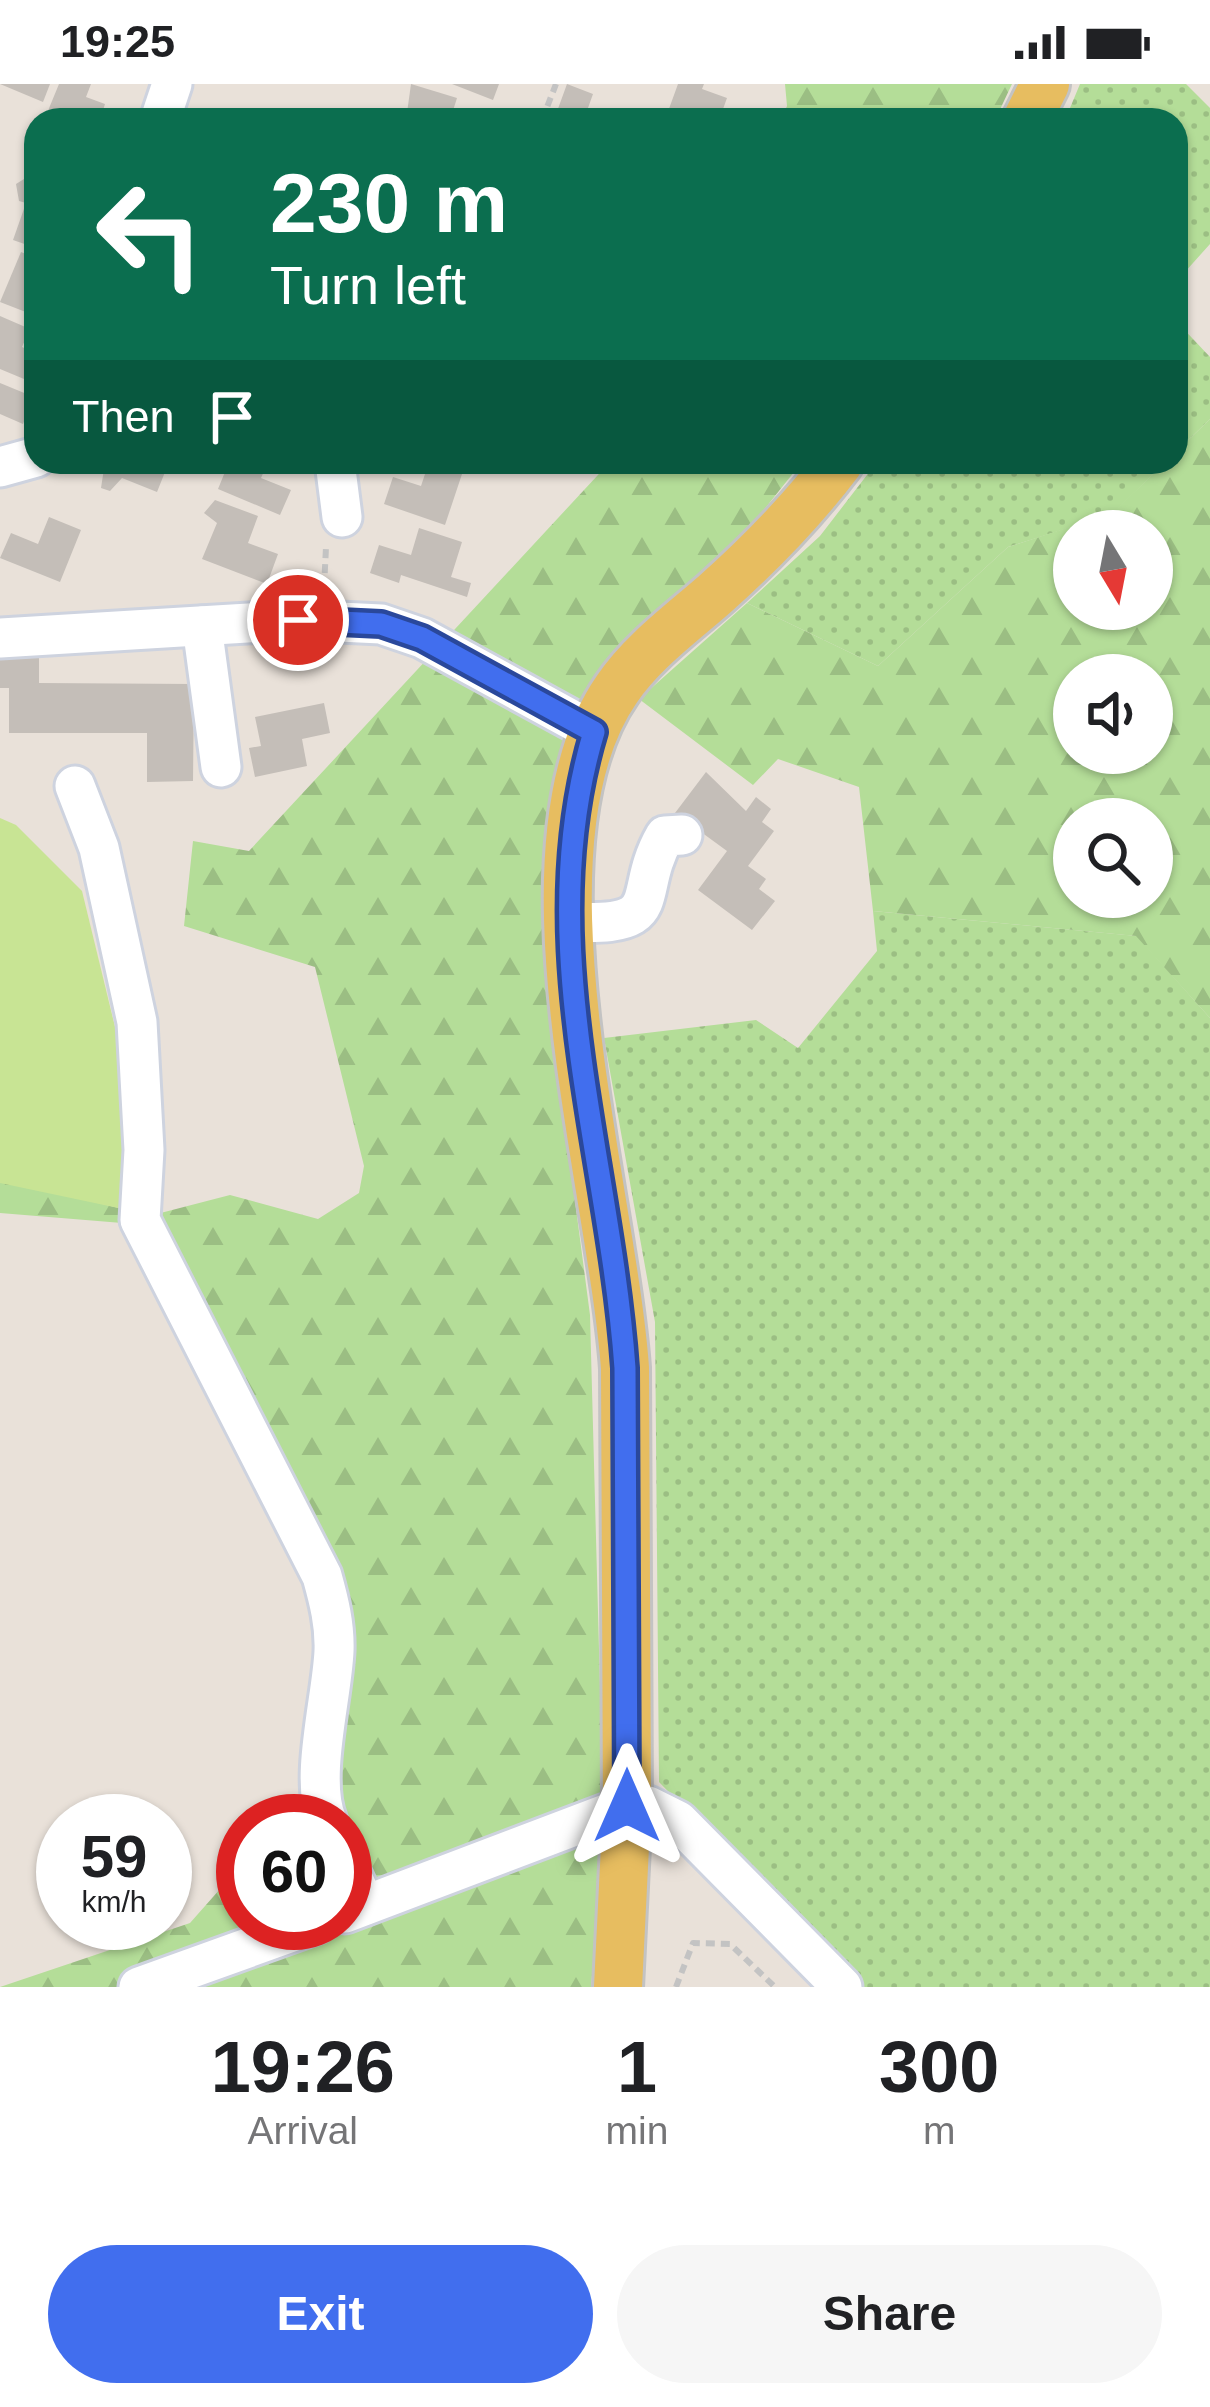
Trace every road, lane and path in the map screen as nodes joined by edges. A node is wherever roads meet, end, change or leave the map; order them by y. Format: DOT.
graph roads {
  1 [pos="336,474"];
  2 [pos="830,474"];
  3 [pos="338,522"];
  4 [pos="322,622"];
  5 [pos="202,626"];
  6 [pos="0,638"];
  7 [pos="594,732"];
  8 [pos="221,767"];
  9 [pos="75,786"];
  10 [pos="682,835"];
  11 [pos="569,922"];
  12 [pos="322,1794"];
  13 [pos="627,1806"];
  14 [pos="372,1903"];
  15 [pos="241,1950"];
  16 [pos="139,1987"];
  17 [pos="618,1987"];
  18 [pos="676,1987"];
  19 [pos="775,1987"];
  20 [pos="842,1987"];
  1 -- 3 [label="street"];
  2 -- 7 [label="main road"];
  3 -- 4 [label="path"];
  4 -- 5 [label="street"];
  4 -- 7 [label="street"];
  5 -- 6 [label="street"];
  5 -- 8 [label="street"];
  7 -- 11 [label="main road"];
  9 -- 12 [label="street"];
  10 -- 11 [label="street"];
  11 -- 13 [label="main road"];
  13 -- 14 [label="street"];
  13 -- 17 [label="main road"];
  13 -- 20 [label="street"];
  15 -- 16 [label="street"];
  18 -- 19 [label="path"];
}
